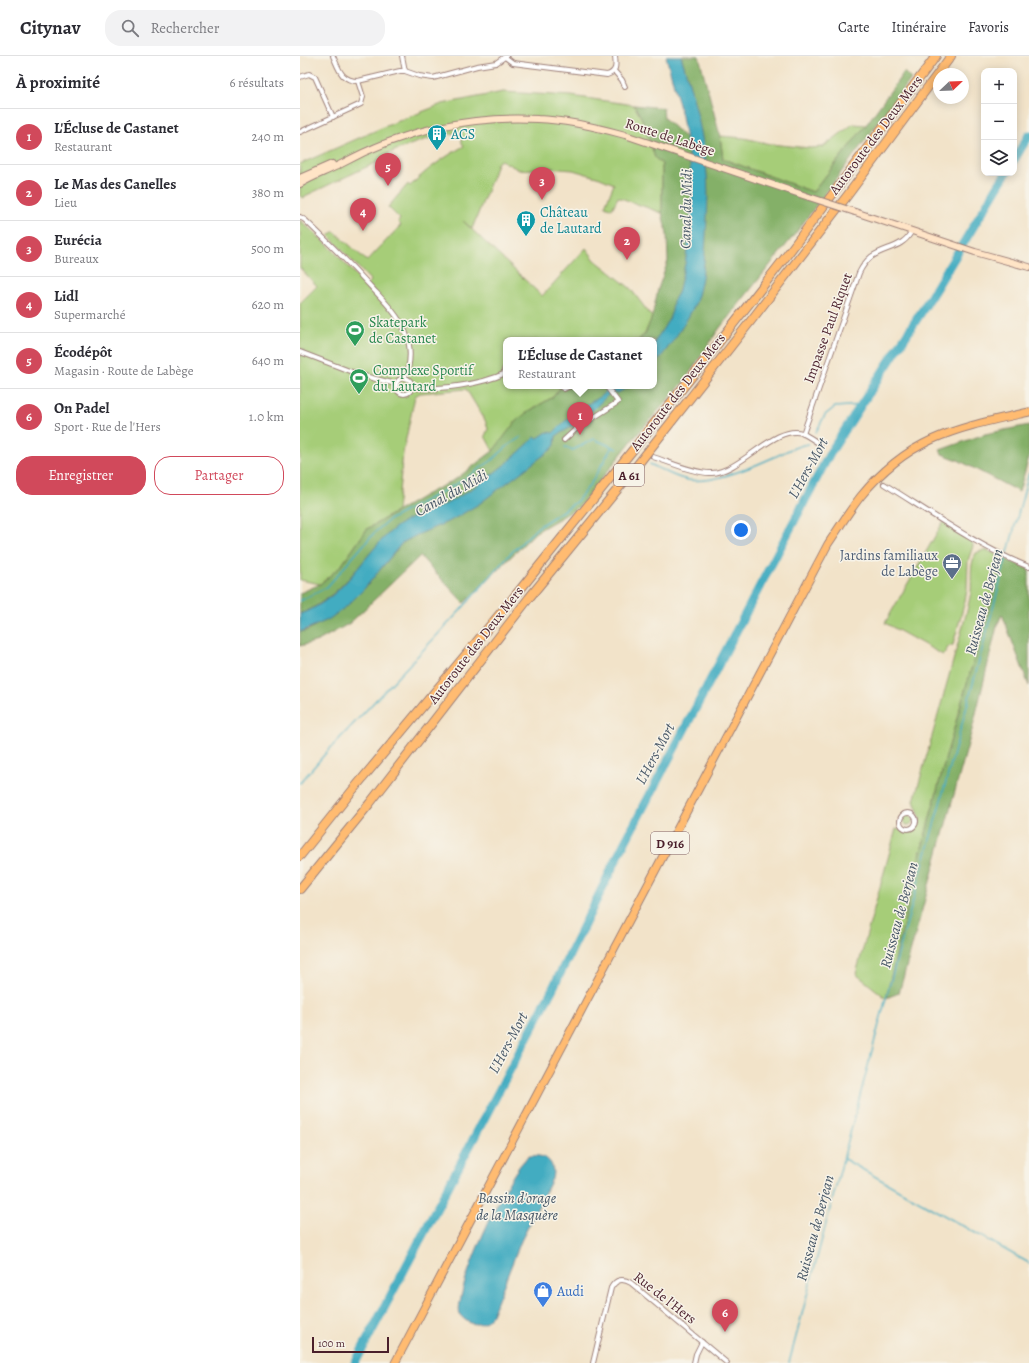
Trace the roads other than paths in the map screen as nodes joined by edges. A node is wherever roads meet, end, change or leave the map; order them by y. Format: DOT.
graph roads {
  1 [pos="333,56"];
  2 [pos="402,56"];
  3 [pos="615,56"];
  4 [pos="936,56"];
  5 [pos="951,56"];
  6 [pos="505,57"];
  7 [pos="405,70"];
  8 [pos="615,72"];
  9 [pos="300,77"];
  10 [pos="358,81"];
  11 [pos="625,87"];
  12 [pos="333,117"];
  13 [pos="300,132"];
  14 [pos="349,159"];
  15 [pos="300,178"];
  16 [pos="300,184"];
  17 [pos="300,217"];
  18 [pos="911,232"];
  19 [pos="976,252"];
  20 [pos="1029,267"];
  21 [pos="1029,271"];
  22 [pos="300,352"];
  23 [pos="503,375"];
  24 [pos="404,378"];
  25 [pos="396,384"];
  26 [pos="412,388"];
  27 [pos="608,389"];
  28 [pos="1029,412"];
  29 [pos="803,434"];
  30 [pos="564,440"];
  31 [pos="820,444"];
  32 [pos="653,457"];
  33 [pos="884,484"];
  34 [pos="1029,567"];
  35 [pos="300,856"];
  36 [pos="300,889"];
  37 [pos="702,1342"];
  38 [pos="395,1363"];
  39 [pos="593,1363"];
  40 [pos="694,1363"];
  41 [pos="727,1363"];
  1 -- 10 [label="street"];
  2 -- 7 [label="street"];
  3 -- 8 [label="street"];
  4 -- 35 [label="highway, Autoroute des Deux Mers / A 61"];
  5 -- 36 [label="highway, Autoroute des Deux Mers / A 61"];
  6 -- 7 [label="street"];
  6 -- 8 [label="street"];
  7 -- 10 [label="street"];
  8 -- 11 [label="street"];
  9 -- 12 [label="street"];
  10 -- 12 [label="street"];
  12 -- 13 [label="street"];
  14 -- 15 [label="street, Route de Labège"];
  14 -- 16 [label="street, Route de Labège"];
  14 -- 18 [label="street, Route de Labège, bridge"];
  17 -- 24 [label="street"];
  18 -- 19 [label="street, Route de Labège"];
  18 -- 29 [label="street, Impasse Paul Riquet"];
  19 -- 20 [label="street, Route de Labège"];
  19 -- 21 [label="street, Route de Labège"];
  22 -- 25 [label="street"];
  23 -- 26 [label="street"];
  24 -- 25 [label="street"];
  24 -- 26 [label="street"];
  25 -- 26 [label="street"];
  27 -- 30 [label="street"];
  28 -- 38 [label="main road, D 916"];
  29 -- 31 [label="street"];
  29 -- 32 [label="street"];
  33 -- 34 [label="street"];
  37 -- 39 [label="street, Rue de l'Hers"];
  37 -- 40 [label="street"];
  37 -- 41 [label="street, Rue de l'Hers"];
}
